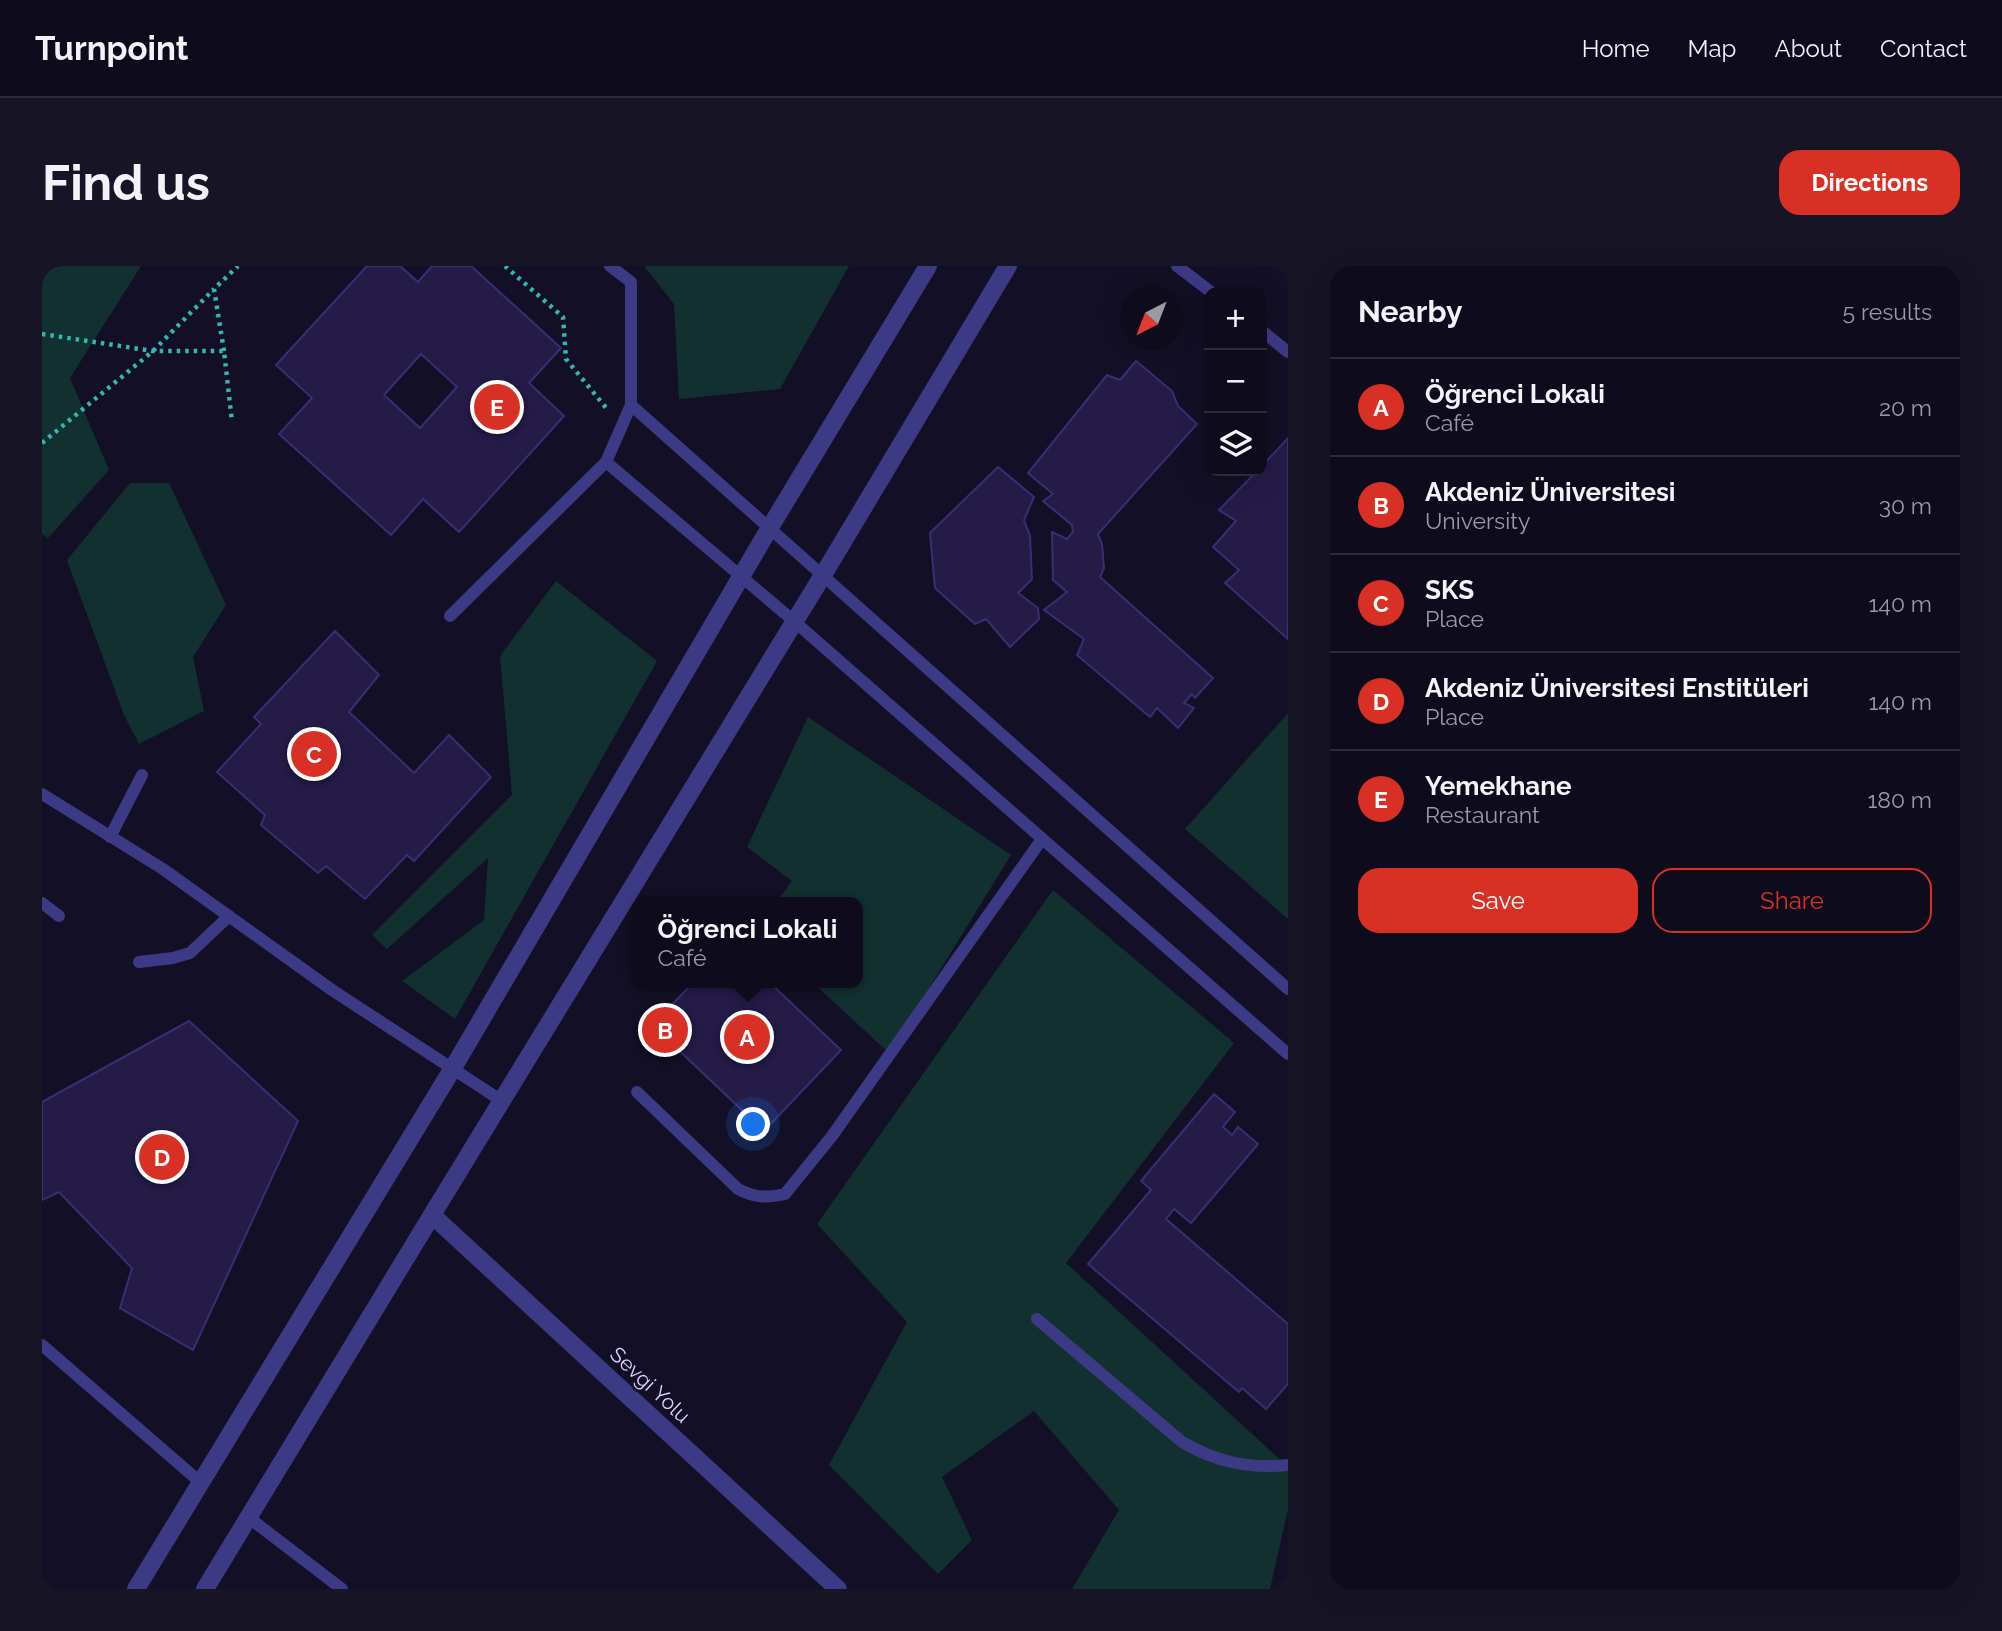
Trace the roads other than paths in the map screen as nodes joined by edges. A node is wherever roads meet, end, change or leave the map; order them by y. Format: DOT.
graph roads {
  1 [pos="610,266"];
  2 [pos="928,266"];
  3 [pos="1008,266"];
  4 [pos="1177,266"];
  5 [pos="1204,287"];
  6 [pos="1267,335"];
  7 [pos="1288,352"];
  8 [pos="631,405"];
  9 [pos="606,462"];
  10 [pos="769,529"];
  11 [pos="823,575"];
  12 [pos="741,576"];
  13 [pos="450,616"];
  14 [pos="795,622"];
  15 [pos="142,775"];
  16 [pos="42,794"];
  17 [pos="110,836"];
  18 [pos="1042,839"];
  19 [pos="42,903"];
  20 [pos="59,916"];
  21 [pos="229,916"];
  22 [pos="139,962"];
  23 [pos="1288,989"];
  24 [pos="1288,1054"];
  25 [pos="453,1068"];
  26 [pos="637,1092"];
  27 [pos="502,1101"];
  28 [pos="432,1215"];
  29 [pos="1037,1319"];
  30 [pos="42,1345"];
  31 [pos="1288,1465"];
  32 [pos="200,1482"];
  33 [pos="248,1517"];
  34 [pos="136,1589"];
  35 [pos="205,1589"];
  36 [pos="342,1589"];
  37 [pos="838,1589"];
  1 -- 8 [label="lane"];
  2 -- 10 [label="street"];
  3 -- 11 [label="street"];
  4 -- 5 [label="lane"];
  6 -- 7 [label="lane"];
  8 -- 9 [label="lane"];
  8 -- 10 [label="lane"];
  9 -- 12 [label="lane"];
  9 -- 13 [label="lane"];
  10 -- 11 [label="lane"];
  10 -- 12 [label="street"];
  11 -- 14 [label="street"];
  11 -- 23 [label="lane"];
  12 -- 14 [label="lane"];
  12 -- 25 [label="street"];
  14 -- 18 [label="lane"];
  14 -- 27 [label="street"];
  15 -- 17 [label="lane"];
  16 -- 17 [label="lane"];
  17 -- 21 [label="lane"];
  18 -- 24 [label="lane"];
  18 -- 26 [label="lane"];
  19 -- 20 [label="lane"];
  21 -- 22 [label="lane"];
  21 -- 25 [label="lane"];
  25 -- 27 [label="lane"];
  25 -- 32 [label="street"];
  27 -- 28 [label="street"];
  28 -- 33 [label="street"];
  28 -- 37 [label="street, Sevgi Yolu"];
  29 -- 31 [label="lane"];
  30 -- 32 [label="lane"];
  32 -- 34 [label="street"];
  33 -- 35 [label="street"];
  33 -- 36 [label="lane"];
}
